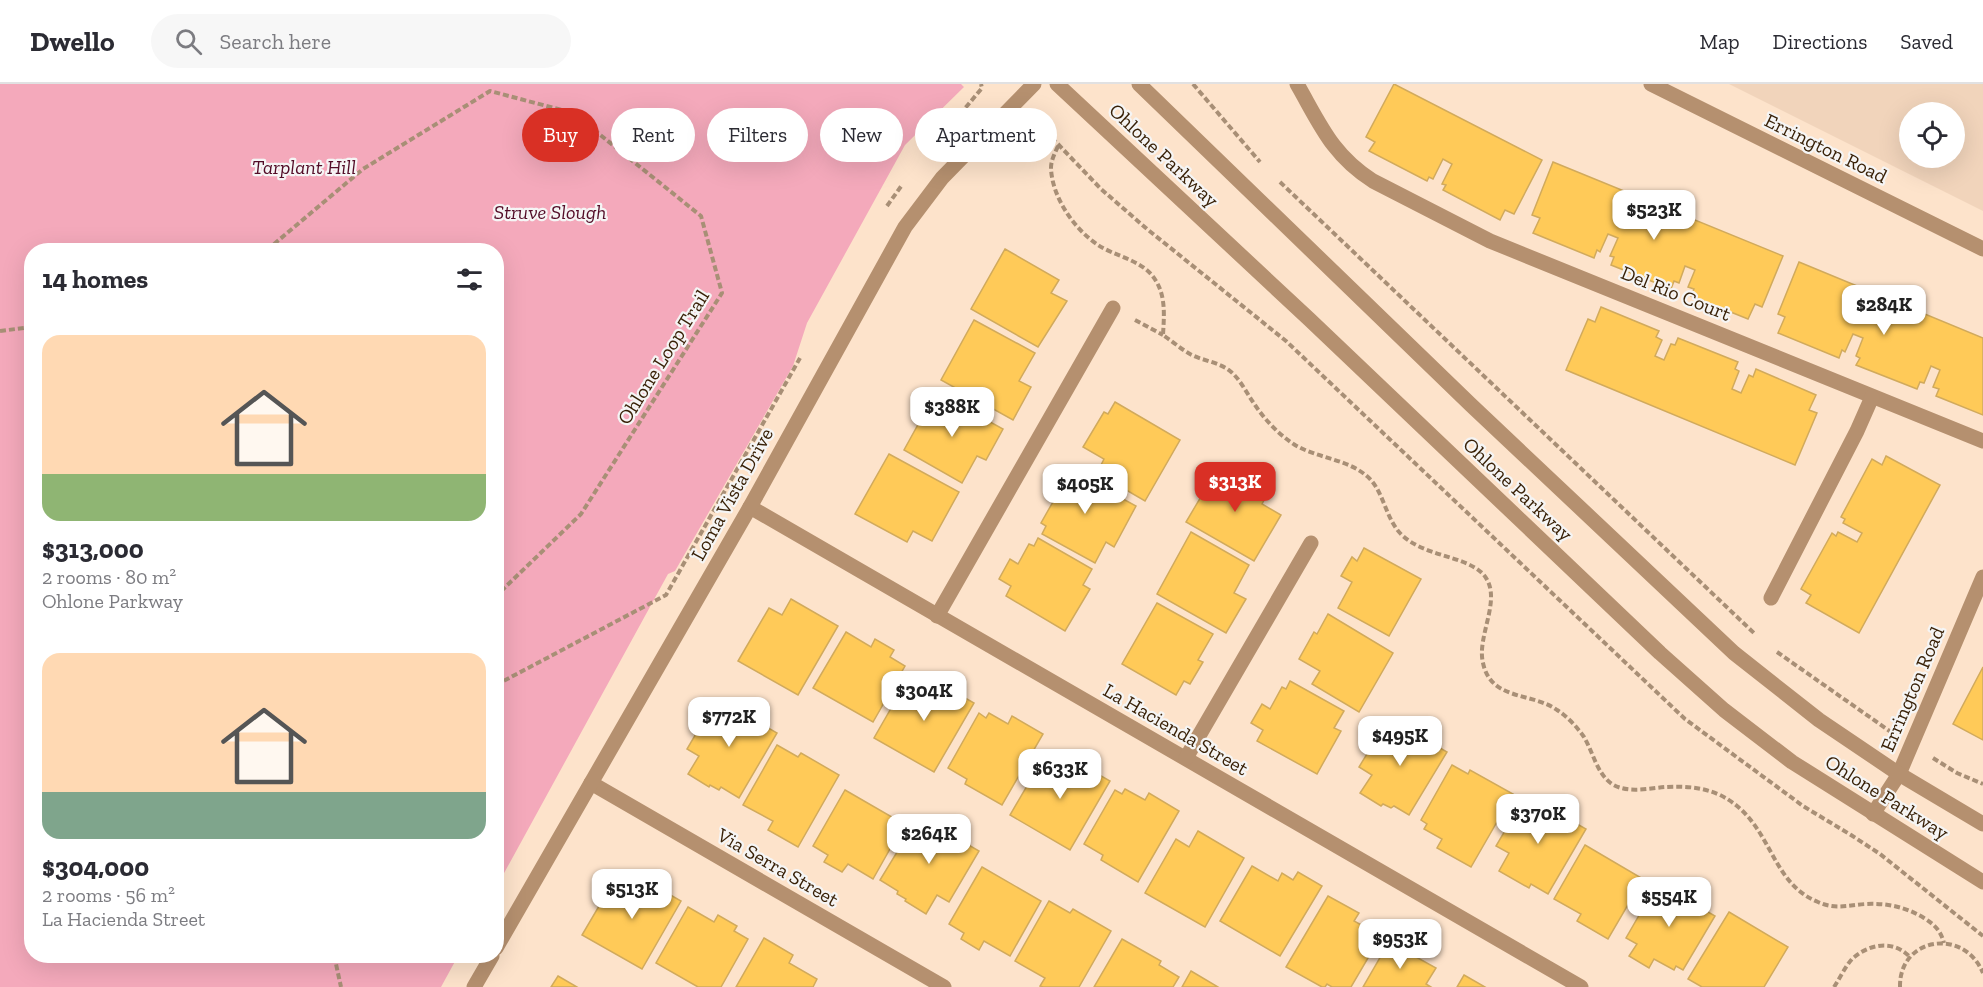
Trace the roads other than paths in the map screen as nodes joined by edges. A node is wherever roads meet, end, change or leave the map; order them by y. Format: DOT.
graph roads {
  1 [pos="1034,84"];
  2 [pos="1058,84"];
  3 [pos="1139,84"];
  4 [pos="1297,84"];
  5 [pos="1651,84"];
  6 [pos="1983,249"];
  7 [pos="1113,308"];
  8 [pos="1872,397"];
  9 [pos="1983,441"];
  10 [pos="750,507"];
  11 [pos="1311,543"];
  12 [pos="1983,577"];
  13 [pos="1771,597"];
  14 [pos="937,616"];
  15 [pos="1186,758"];
  16 [pos="1899,774"];
  17 [pos="591,783"];
  18 [pos="1873,814"];
  19 [pos="1983,824"];
  20 [pos="1983,882"];
  21 [pos="504,934"];
  22 [pos="488,963"];
  23 [pos="474,987"];
  24 [pos="944,987"];
  25 [pos="1581,987"];
  1 -- 10 [label="street, Loma Vista Drive"];
  2 -- 18 [label="street, Ohlone Parkway"];
  3 -- 16 [label="street, Ohlone Parkway"];
  4 -- 8 [label="street, Del Rio Court"];
  5 -- 6 [label="street, Errington Road"];
  7 -- 14 [label="street"];
  8 -- 9 [label="street, Del Rio Court"];
  8 -- 13 [label="street"];
  10 -- 14 [label="street, La Hacienda Street"];
  10 -- 17 [label="street, Loma Vista Drive"];
  11 -- 15 [label="street"];
  12 -- 16 [label="street, Errington Road"];
  14 -- 15 [label="street, La Hacienda Street"];
  15 -- 25 [label="street, La Hacienda Street"];
  16 -- 18 [label="street, Errington Road"];
  16 -- 19 [label="street, Ohlone Parkway"];
  17 -- 21 [label="street, Loma Vista Drive"];
  17 -- 24 [label="street, Via Serra Street"];
  18 -- 20 [label="street, Ohlone Parkway"];
  22 -- 23 [label="street"];
}
